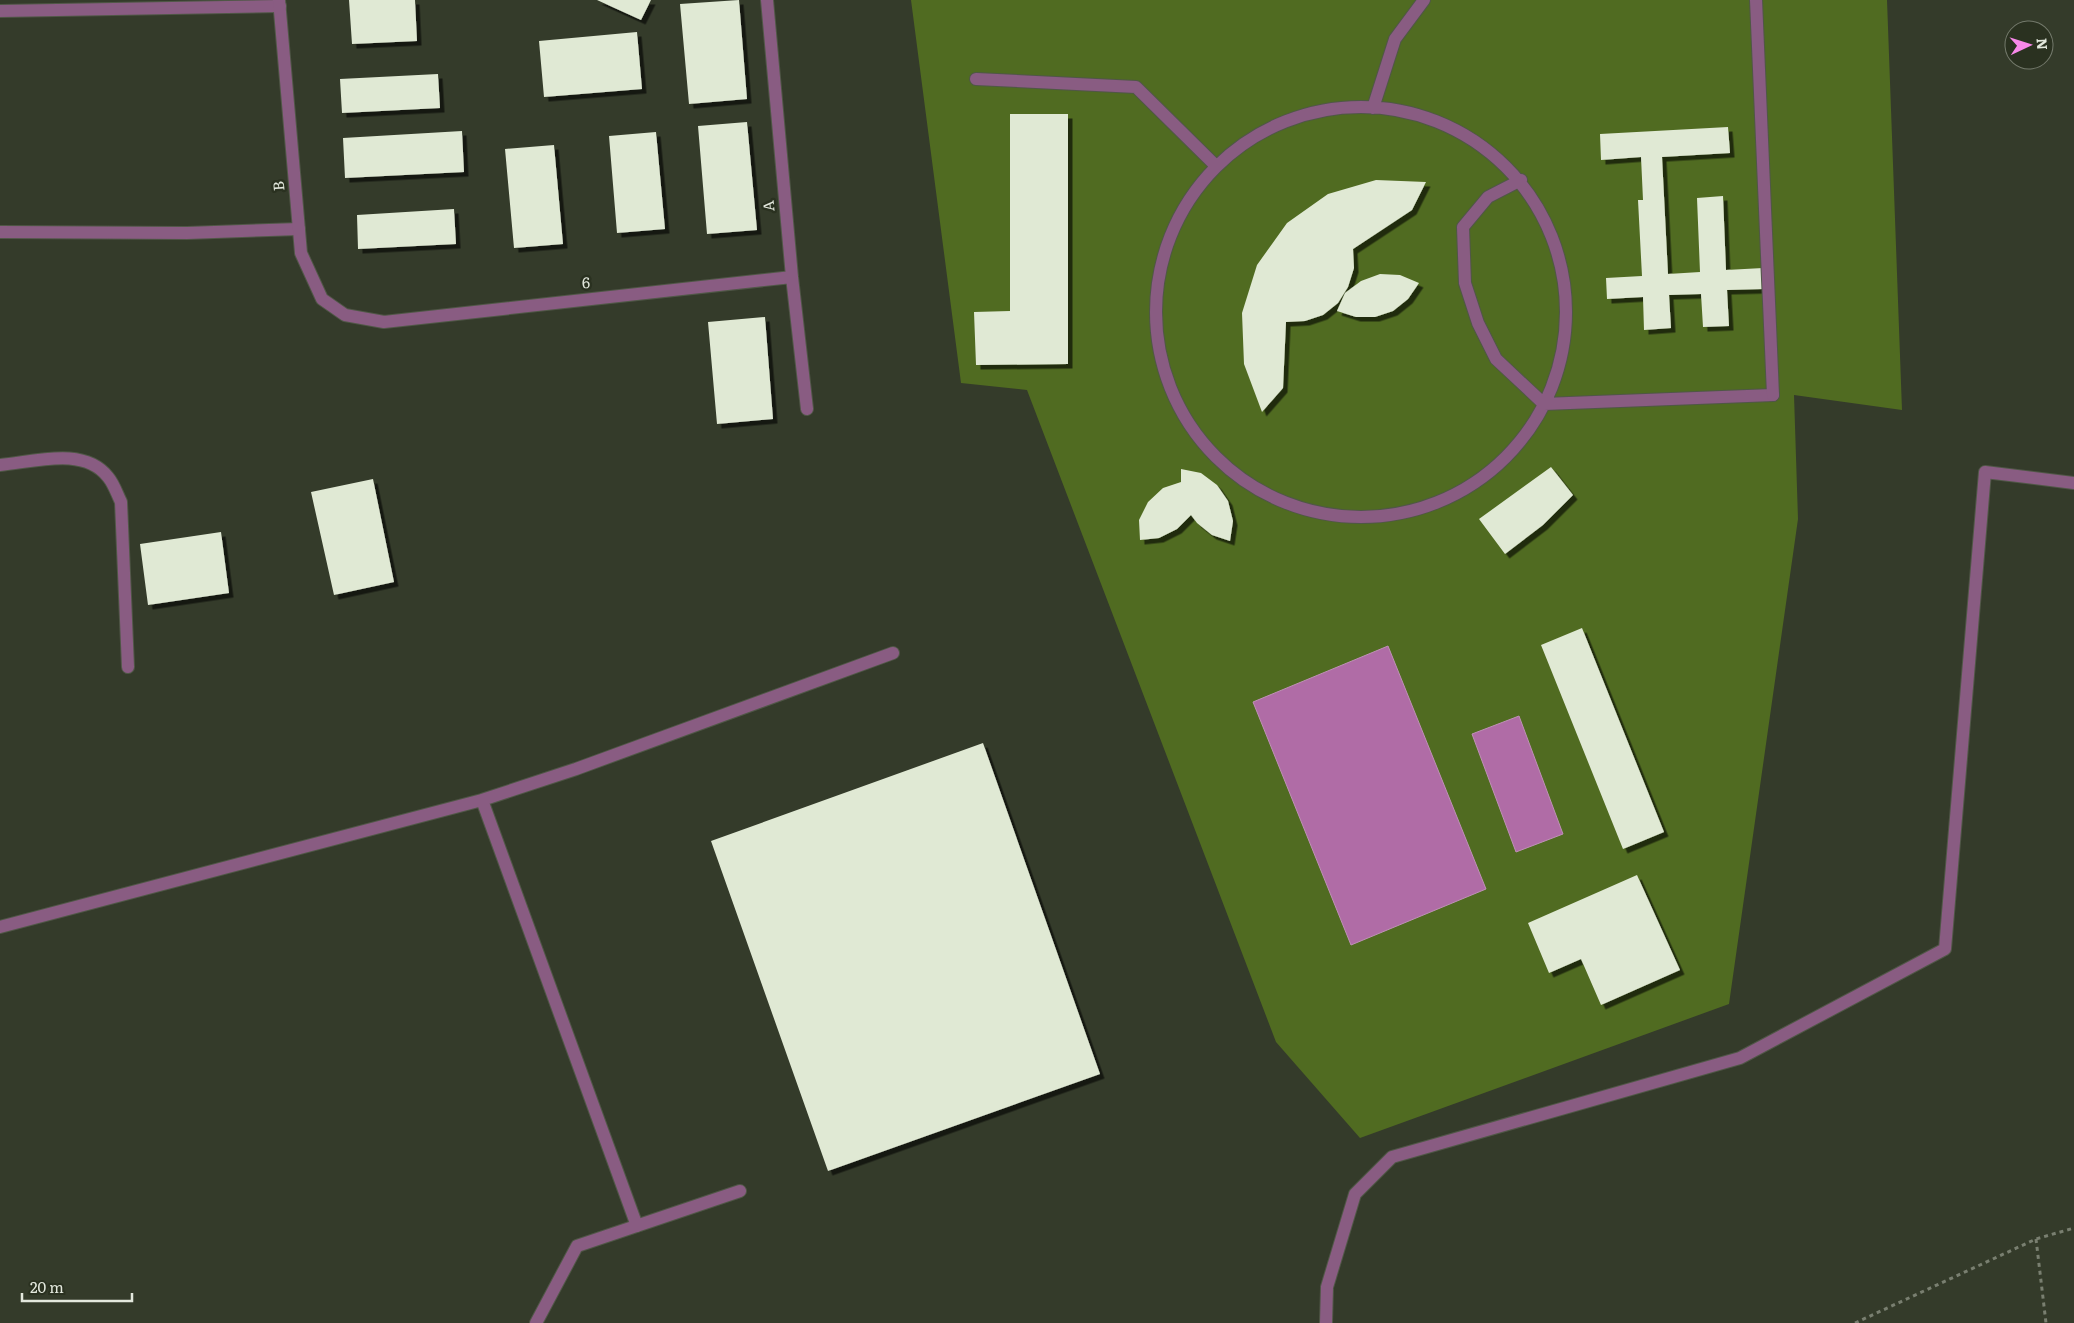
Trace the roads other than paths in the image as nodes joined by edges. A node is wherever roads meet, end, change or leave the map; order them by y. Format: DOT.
graph roads {
  1 [pos="767,0"];
  2 [pos="1424,0"];
  3 [pos="1756,0"];
  4 [pos="279,3"];
  5 [pos="0,11"];
  6 [pos="976,79"];
  7 [pos="1373,108"];
  8 [pos="1215,165"];
  9 [pos="1521,180"];
  10 [pos="299,229"];
  11 [pos="0,232"];
  12 [pos="792,277"];
  13 [pos="384,322"];
  14 [pos="1544,404"];
  15 [pos="808,408"];
  16 [pos="0,465"];
  17 [pos="2074,483"];
  18 [pos="893,653"];
  19 [pos="128,667"];
  20 [pos="482,800"];
  21 [pos="0,927"];
  22 [pos="740,1191"];
  23 [pos="637,1226"];
  24 [pos="536,1323"];
  25 [pos="1326,1323"];
  1 -- 12 [label="street, A"];
  2 -- 7 [label="street"];
  3 -- 14 [label="street"];
  4 -- 5 [label="street"];
  4 -- 10 [label="street, B"];
  6 -- 8 [label="street"];
  7 -- 8 [label="street"];
  7 -- 9 [label="street"];
  8 -- 14 [label="street"];
  9 -- 14 [label="street"];
  9 -- 14 [label="street"];
  10 -- 11 [label="street"];
  10 -- 13 [label="street, B"];
  12 -- 13 [label="street, 6"];
  12 -- 15 [label="street, A"];
  16 -- 19 [label="street"];
  17 -- 25 [label="street"];
  18 -- 20 [label="street"];
  20 -- 21 [label="street"];
  20 -- 23 [label="street"];
  22 -- 23 [label="street"];
  23 -- 24 [label="street"];
}
